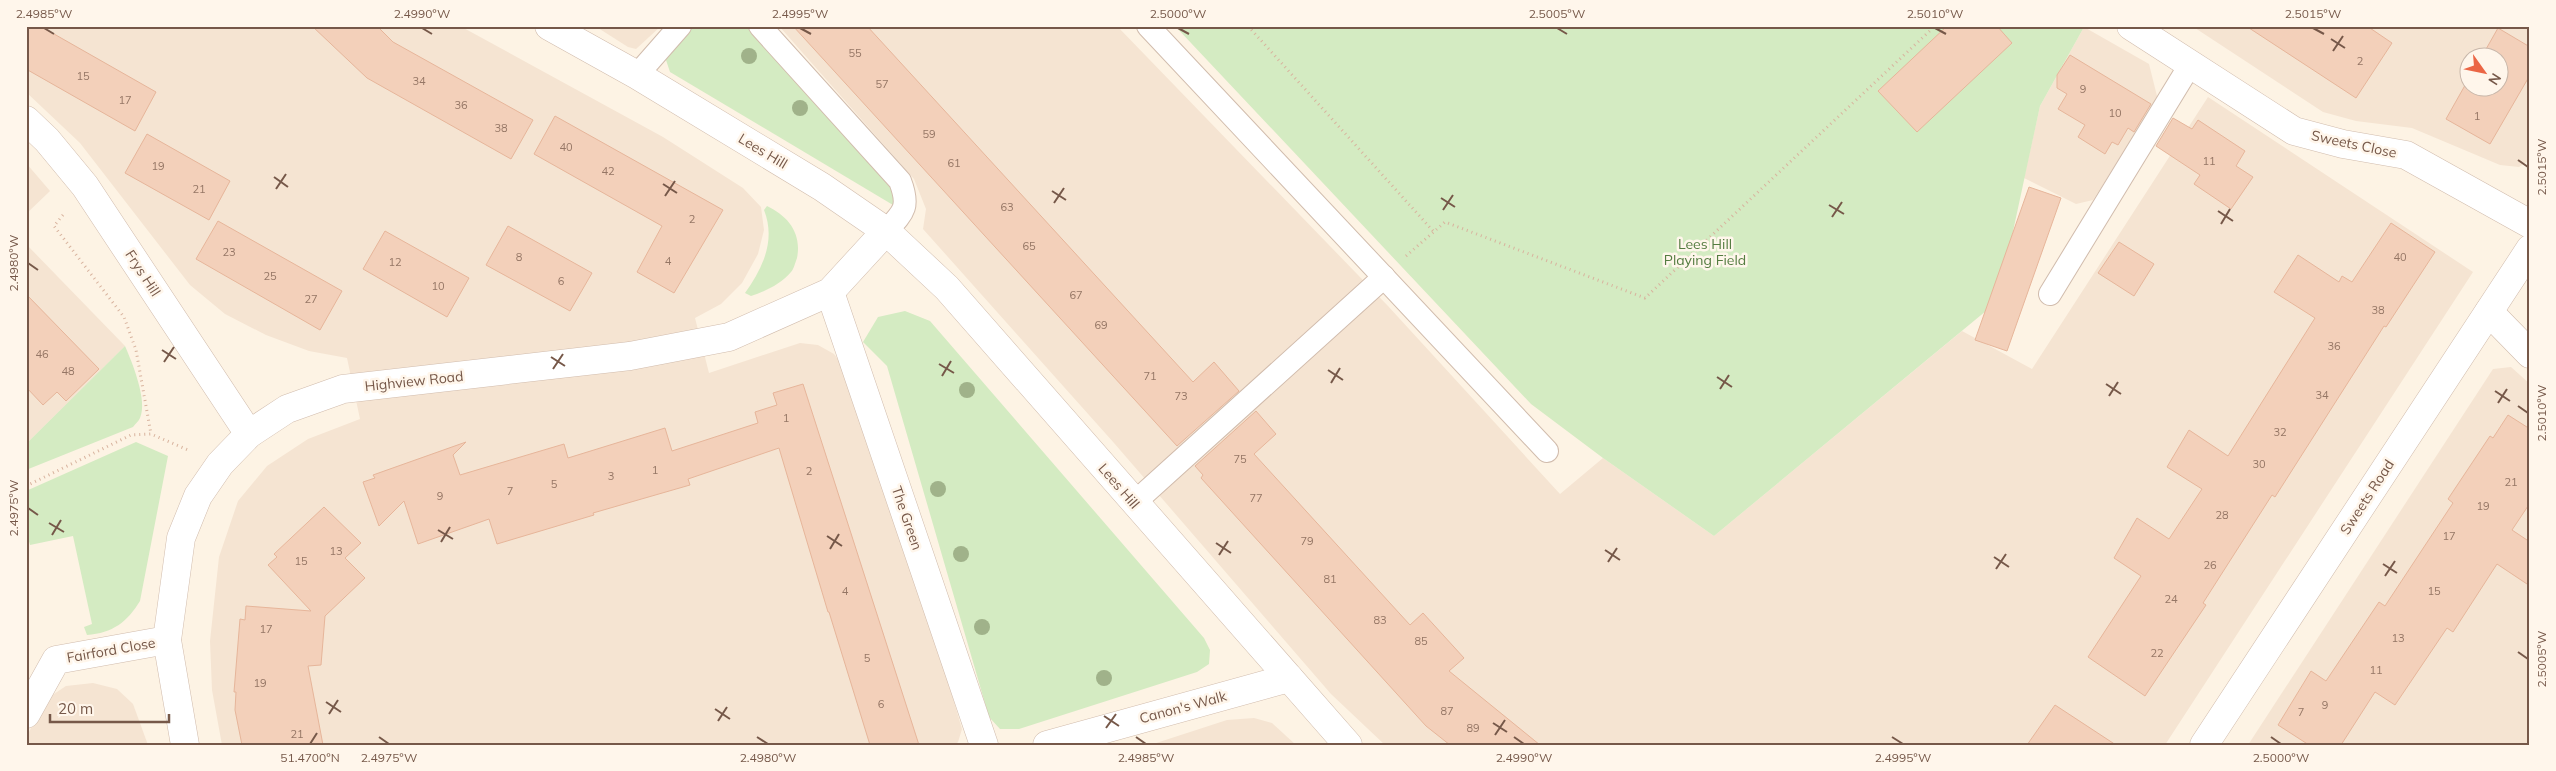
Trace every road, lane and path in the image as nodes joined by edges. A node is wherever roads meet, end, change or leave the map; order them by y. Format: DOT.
graph roads {
  1 [pos="549,26"];
  2 [pos="680,26"];
  3 [pos="760,26"];
  4 [pos="1148,26"];
  5 [pos="1248,26"];
  6 [pos="1935,26"];
  7 [pos="2131,26"];
  8 [pos="2190,65"];
  9 [pos="637,74"];
  10 [pos="26,120"];
  11 [pos="85,186"];
  12 [pos="2530,224"];
  13 [pos="886,231"];
  14 [pos="1434,232"];
  15 [pos="2530,250"];
  16 [pos="1384,277"];
  17 [pos="830,292"];
  18 [pos="2050,294"];
  19 [pos="2489,312"];
  20 [pos="2530,354"];
  21 [pos="152,434"];
  22 [pos="249,434"];
  23 [pos="1547,451"];
  24 [pos="220,464"];
  25 [pos="26,486"];
  26 [pos="1134,503"];
  27 [pos="167,640"];
  28 [pos="1289,678"];
  29 [pos="26,714"];
  30 [pos="185,745"];
  31 [pos="984,745"];
  32 [pos="1047,745"];
  33 [pos="1348,745"];
  34 [pos="2204,745"];
  1 -- 9 [label="street, Lees Hill"];
  2 -- 9 [label="lane"];
  3 -- 13 [label="lane"];
  4 -- 16 [label="lane"];
  5 -- 14 [label="path"];
  6 -- 14 [label="path"];
  7 -- 8 [label="street, Sweets Close"];
  8 -- 12 [label="street, Sweets Close"];
  8 -- 18 [label="lane"];
  9 -- 13 [label="street, Lees Hill"];
  10 -- 11 [label="street, Frys Hill"];
  11 -- 21 [label="path"];
  11 -- 22 [label="street, Frys Hill"];
  13 -- 17 [label="street, Highview Road"];
  13 -- 26 [label="street, Lees Hill"];
  14 -- 16 [label="path"];
  15 -- 19 [label="street, Sweets Road"];
  16 -- 23 [label="lane"];
  16 -- 26 [label="lane"];
  17 -- 22 [label="street, Highview Road"];
  17 -- 31 [label="street, The Green"];
  19 -- 20 [label="street"];
  19 -- 34 [label="street, Sweets Road"];
  21 -- 24 [label="path"];
  21 -- 25 [label="path"];
  22 -- 24 [label="street, Highview Road"];
  24 -- 27 [label="street, Highview Road"];
  26 -- 28 [label="street, Lees Hill"];
  27 -- 29 [label="street, Fairford Close"];
  27 -- 30 [label="street, Highview Road"];
  28 -- 32 [label="street, Canon's Walk"];
  28 -- 33 [label="street, Lees Hill"];
}
